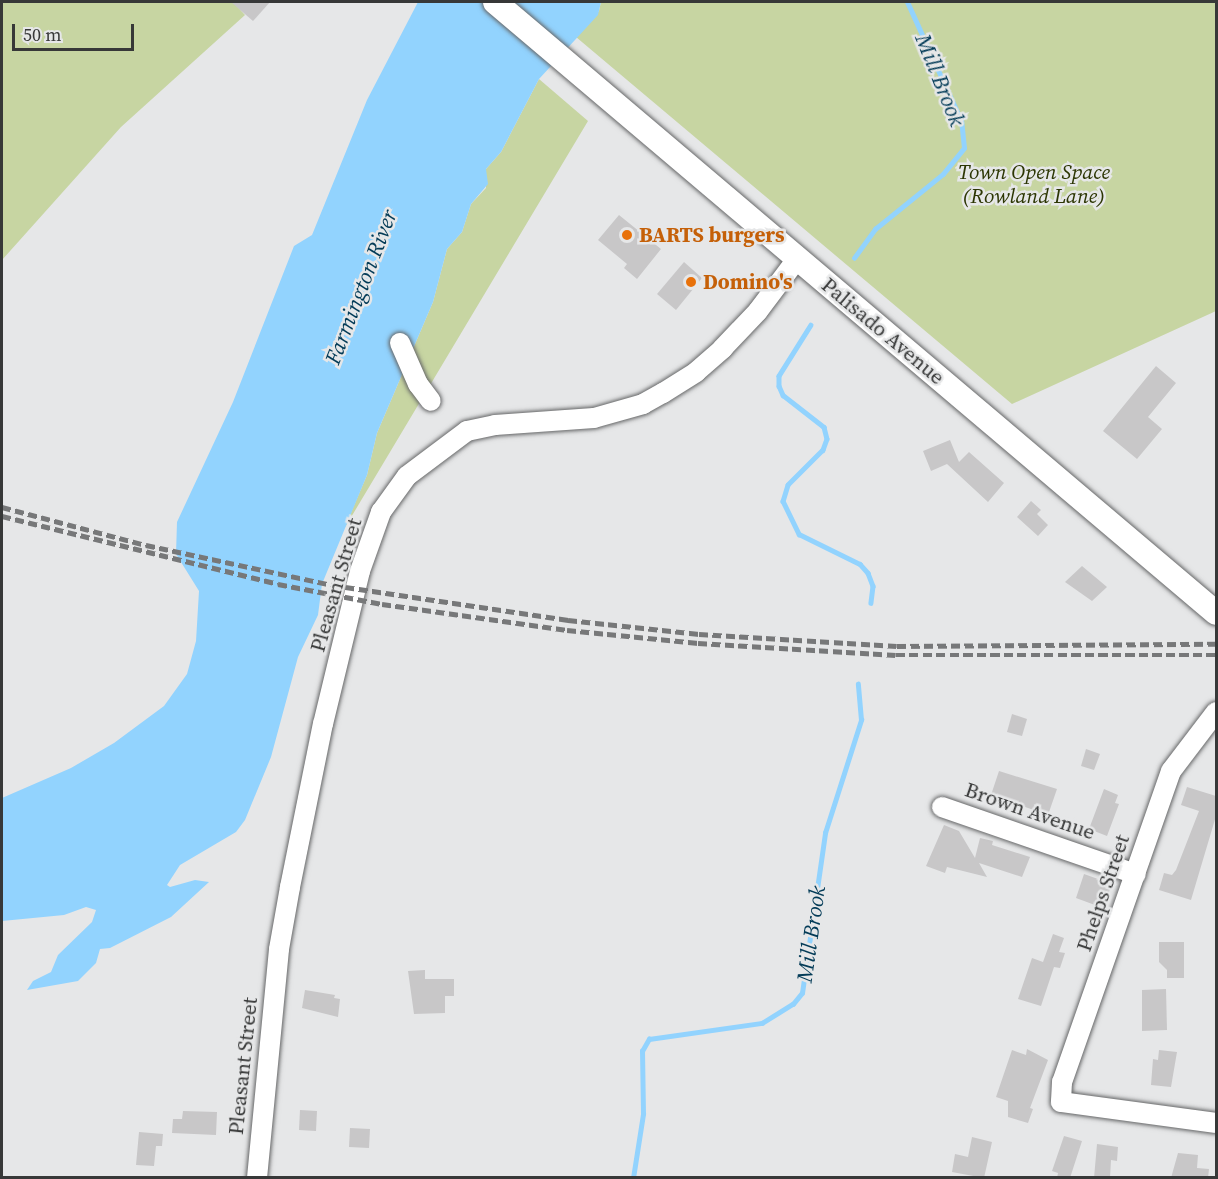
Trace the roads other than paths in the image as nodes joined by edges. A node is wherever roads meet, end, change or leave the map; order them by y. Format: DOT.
graph roads {
  1 [pos="495,2"];
  2 [pos="797,259"];
  3 [pos="400,343"];
  4 [pos="431,400"];
  5 [pos="1216,613"];
  6 [pos="1216,712"];
  7 [pos="942,807"];
  8 [pos="1136,874"];
  9 [pos="1216,1123"];
  10 [pos="257,1178"];
  1 -- 2 [label="main road, Palisado Avenue"];
  2 -- 5 [label="main road, Palisado Avenue"];
  2 -- 10 [label="street, Pleasant Street"];
  3 -- 4 [label="street"];
  6 -- 8 [label="street, Phelps Street"];
  7 -- 8 [label="street, Brown Avenue"];
  8 -- 9 [label="street, Phelps Street"];
}
